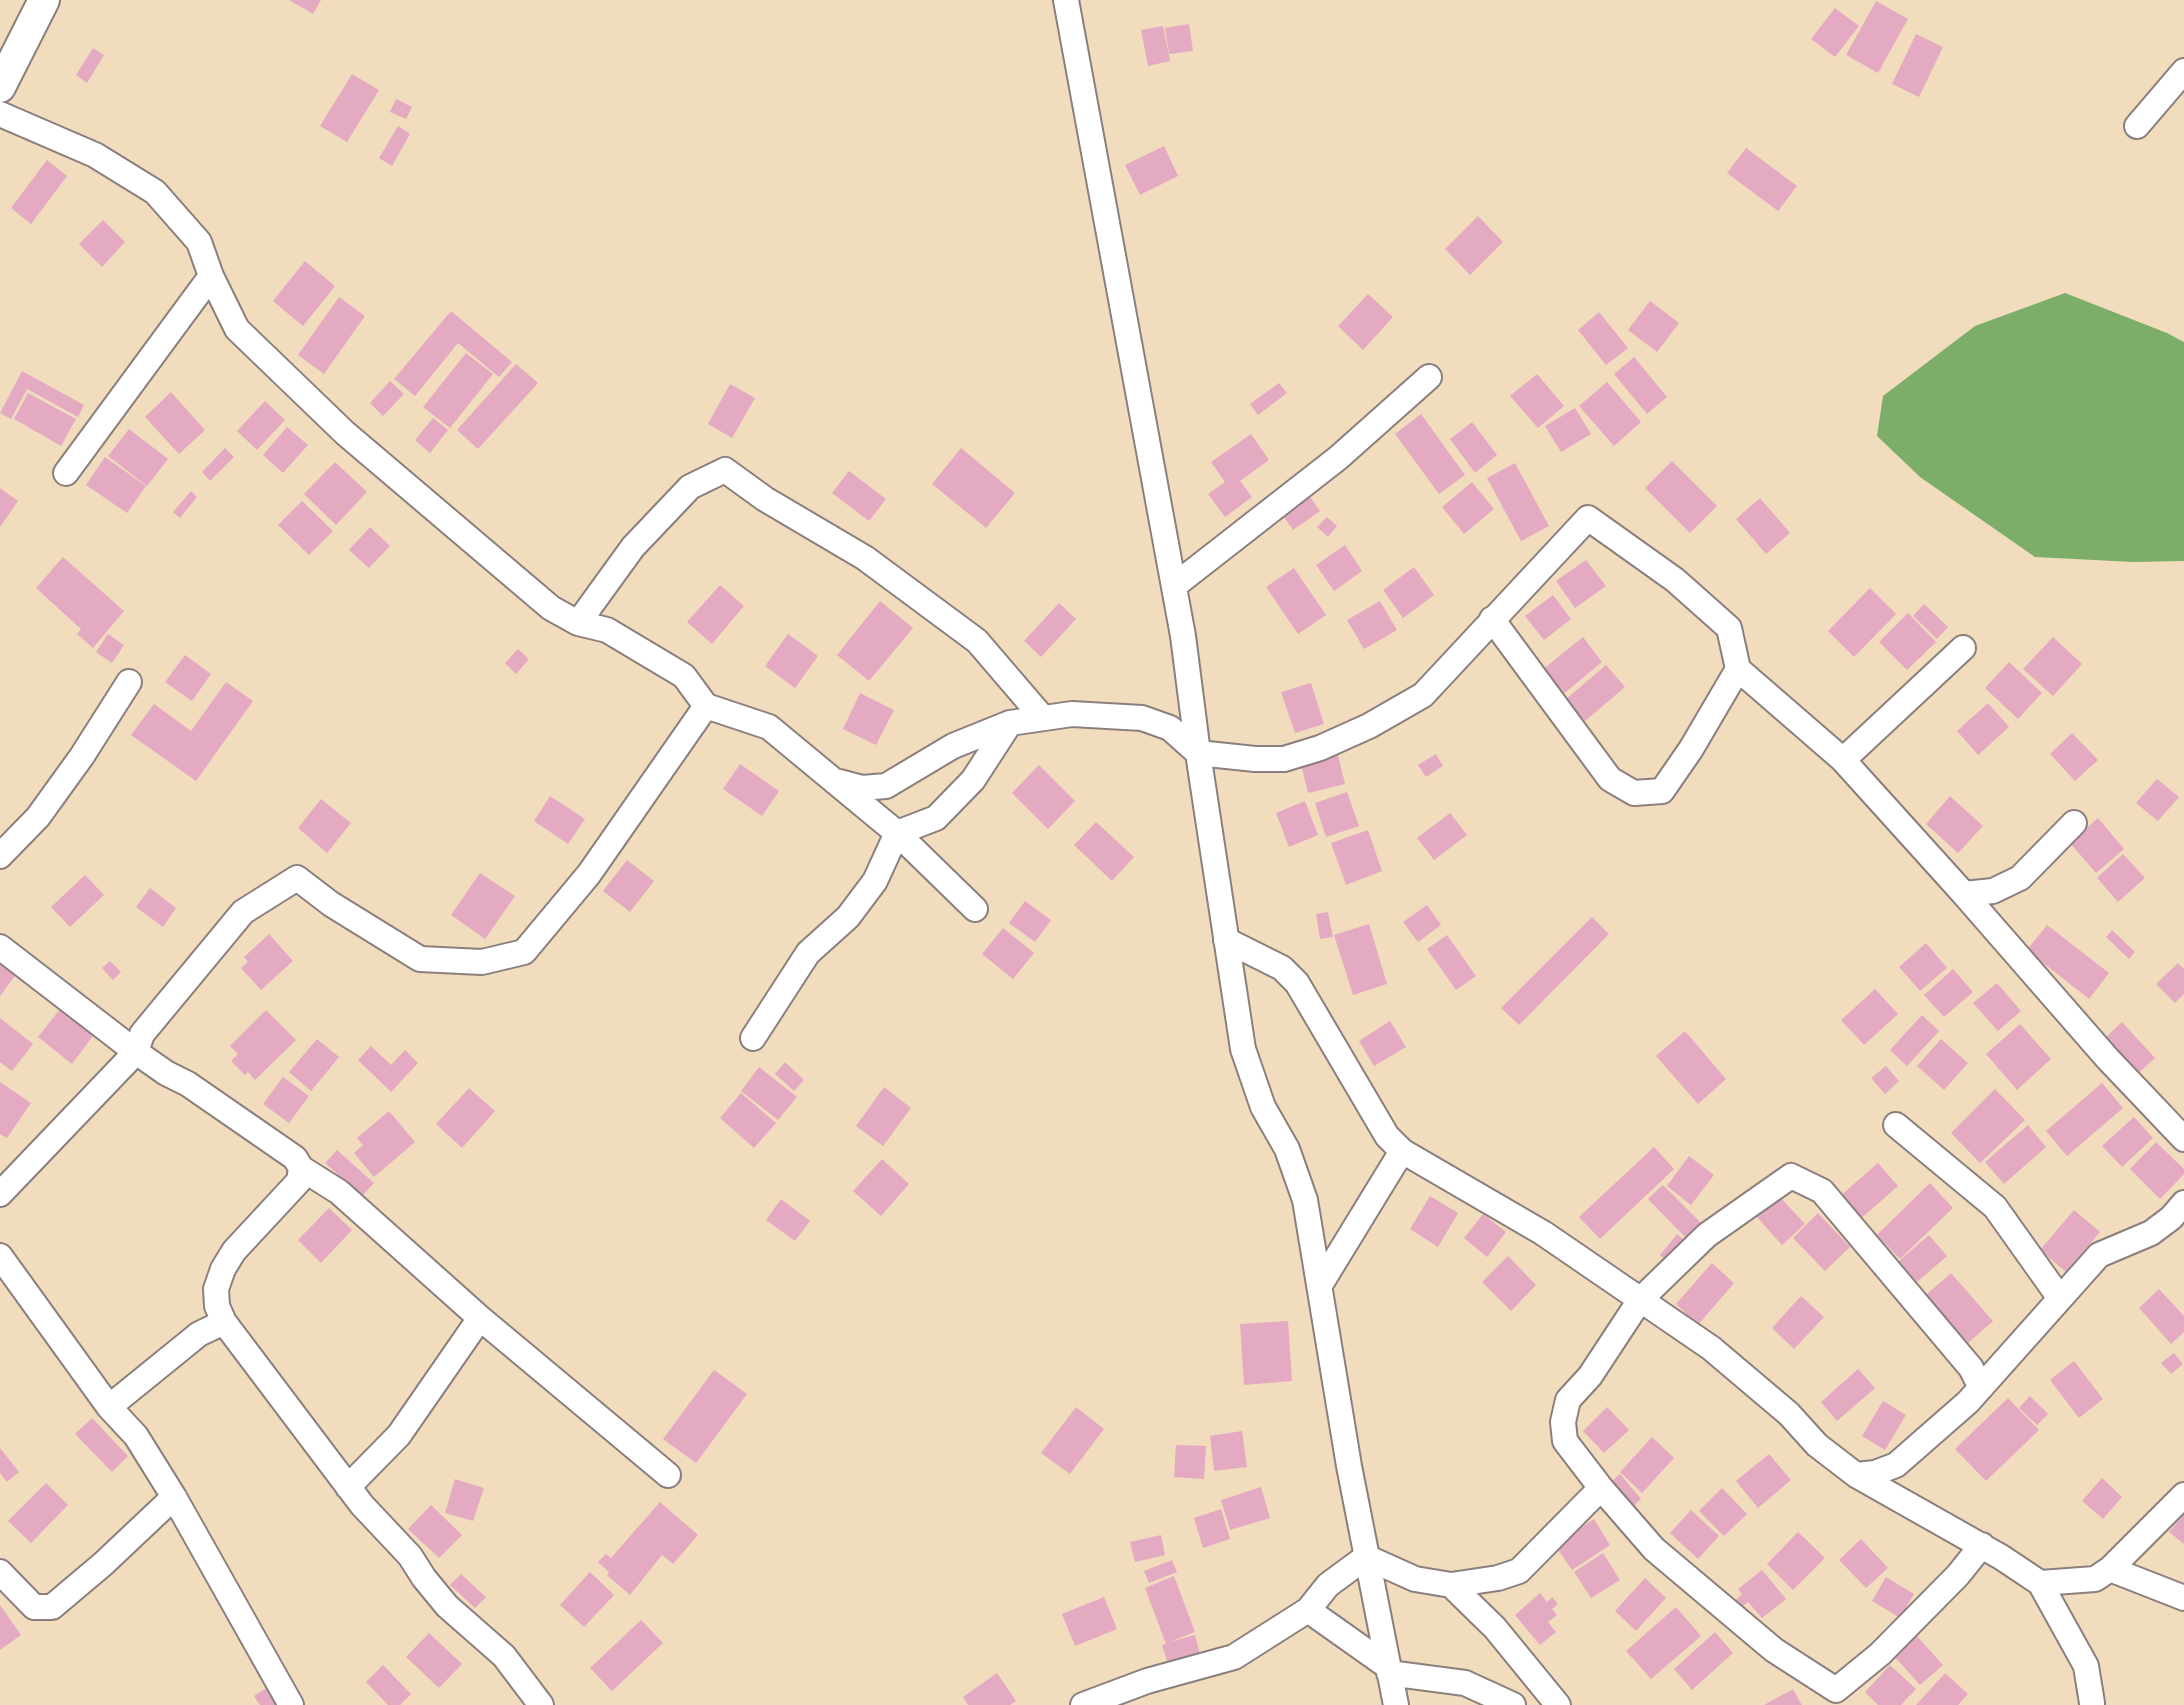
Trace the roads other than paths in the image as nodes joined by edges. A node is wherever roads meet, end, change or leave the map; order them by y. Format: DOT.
graph roads {
  1 [pos="44,0"];
  2 [pos="1066,0"];
  3 [pos="2184,71"];
  4 [pos="0,87"];
  5 [pos="0,114"];
  6 [pos="2137,126"];
  7 [pos="211,276"];
  8 [pos="1429,377"];
  9 [pos="66,473"];
  10 [pos="1174,586"];
  11 [pos="1492,619"];
  12 [pos="578,623"];
  13 [pos="1963,648"];
  14 [pos="1738,669"];
  15 [pos="129,682"];
  16 [pos="706,706"];
  17 [pos="1043,718"];
  18 [pos="1010,723"];
  19 [pos="1198,753"];
  20 [pos="1843,760"];
  21 [pos="838,782"];
  22 [pos="2074,823"];
  23 [pos="897,833"];
  24 [pos="0,856"];
  25 [pos="1964,894"];
  26 [pos="975,909"];
  27 [pos="1226,940"];
  28 [pos="0,947"];
  29 [pos="753,1038"];
  30 [pos="136,1052"];
  31 [pos="1896,1125"];
  32 [pos="2184,1139"];
  33 [pos="1402,1151"];
  34 [pos="301,1168"];
  35 [pos="0,1194"];
  36 [pos="2184,1203"];
  37 [pos="0,1256"];
  38 [pos="1320,1285"];
  39 [pos="2059,1297"];
  40 [pos="1640,1300"];
  41 [pos="480,1318"];
  42 [pos="224,1322"];
  43 [pos="1980,1386"];
  44 [pos="109,1407"];
  45 [pos="668,1475"];
  46 [pos="1856,1475"];
  47 [pos="348,1487"];
  48 [pos="1601,1488"];
  49 [pos="2184,1495"];
  50 [pos="174,1497"];
  51 [pos="1982,1545"];
  52 [pos="1366,1557"];
  53 [pos="2110,1569"];
  54 [pos="0,1572"];
  55 [pos="2040,1583"];
  56 [pos="1451,1585"];
  57 [pos="2184,1598"];
  58 [pos="1308,1610"];
  59 [pos="1388,1669"];
  60 [pos="2092,1703"];
  61 [pos="291,1705"];
  62 [pos="541,1705"];
  63 [pos="1083,1705"];
  64 [pos="1396,1705"];
  65 [pos="1513,1705"];
  66 [pos="1558,1705"];
  1 -- 4 [label="main road"];
  2 -- 10 [label="street"];
  3 -- 6 [label="street"];
  5 -- 7 [label="street"];
  7 -- 9 [label="street"];
  7 -- 12 [label="street"];
  8 -- 10 [label="street"];
  10 -- 19 [label="street"];
  11 -- 14 [label="street"];
  11 -- 14 [label="street"];
  11 -- 19 [label="street"];
  12 -- 16 [label="street"];
  12 -- 17 [label="street"];
  13 -- 20 [label="street"];
  14 -- 20 [label="street"];
  15 -- 24 [label="street"];
  16 -- 21 [label="street"];
  16 -- 30 [label="street"];
  17 -- 18 [label="street"];
  17 -- 19 [label="street"];
  18 -- 21 [label="street"];
  18 -- 23 [label="street"];
  19 -- 27 [label="street"];
  20 -- 25 [label="street"];
  21 -- 23 [label="street"];
  22 -- 25 [label="street"];
  23 -- 26 [label="street"];
  23 -- 29 [label="street"];
  25 -- 32 [label="street"];
  27 -- 33 [label="street"];
  27 -- 38 [label="street"];
  28 -- 30 [label="street"];
  30 -- 34 [label="street"];
  30 -- 35 [label="street"];
  31 -- 39 [label="street"];
  33 -- 38 [label="street"];
  33 -- 40 [label="street"];
  34 -- 41 [label="street"];
  34 -- 42 [label="street"];
  36 -- 39 [label="street"];
  37 -- 44 [label="street"];
  38 -- 52 [label="street"];
  39 -- 43 [label="street"];
  40 -- 43 [label="street"];
  40 -- 46 [label="street"];
  40 -- 48 [label="street"];
  41 -- 45 [label="street"];
  41 -- 47 [label="street"];
  42 -- 44 [label="street"];
  42 -- 47 [label="street"];
  43 -- 46 [label="street"];
  44 -- 50 [label="street"];
  46 -- 51 [label="street"];
  47 -- 62 [label="street"];
  48 -- 51 [label="street"];
  48 -- 56 [label="street"];
  49 -- 53 [label="street"];
  50 -- 54 [label="street"];
  50 -- 61 [label="street"];
  51 -- 55 [label="street"];
  52 -- 56 [label="street"];
  52 -- 58 [label="street"];
  52 -- 59 [label="street"];
  53 -- 55 [label="street"];
  53 -- 57 [label="street"];
  55 -- 60 [label="street"];
  56 -- 66 [label="street"];
  58 -- 59 [label="street"];
  58 -- 63 [label="street"];
  59 -- 64 [label="street"];
  59 -- 65 [label="street"];
}
